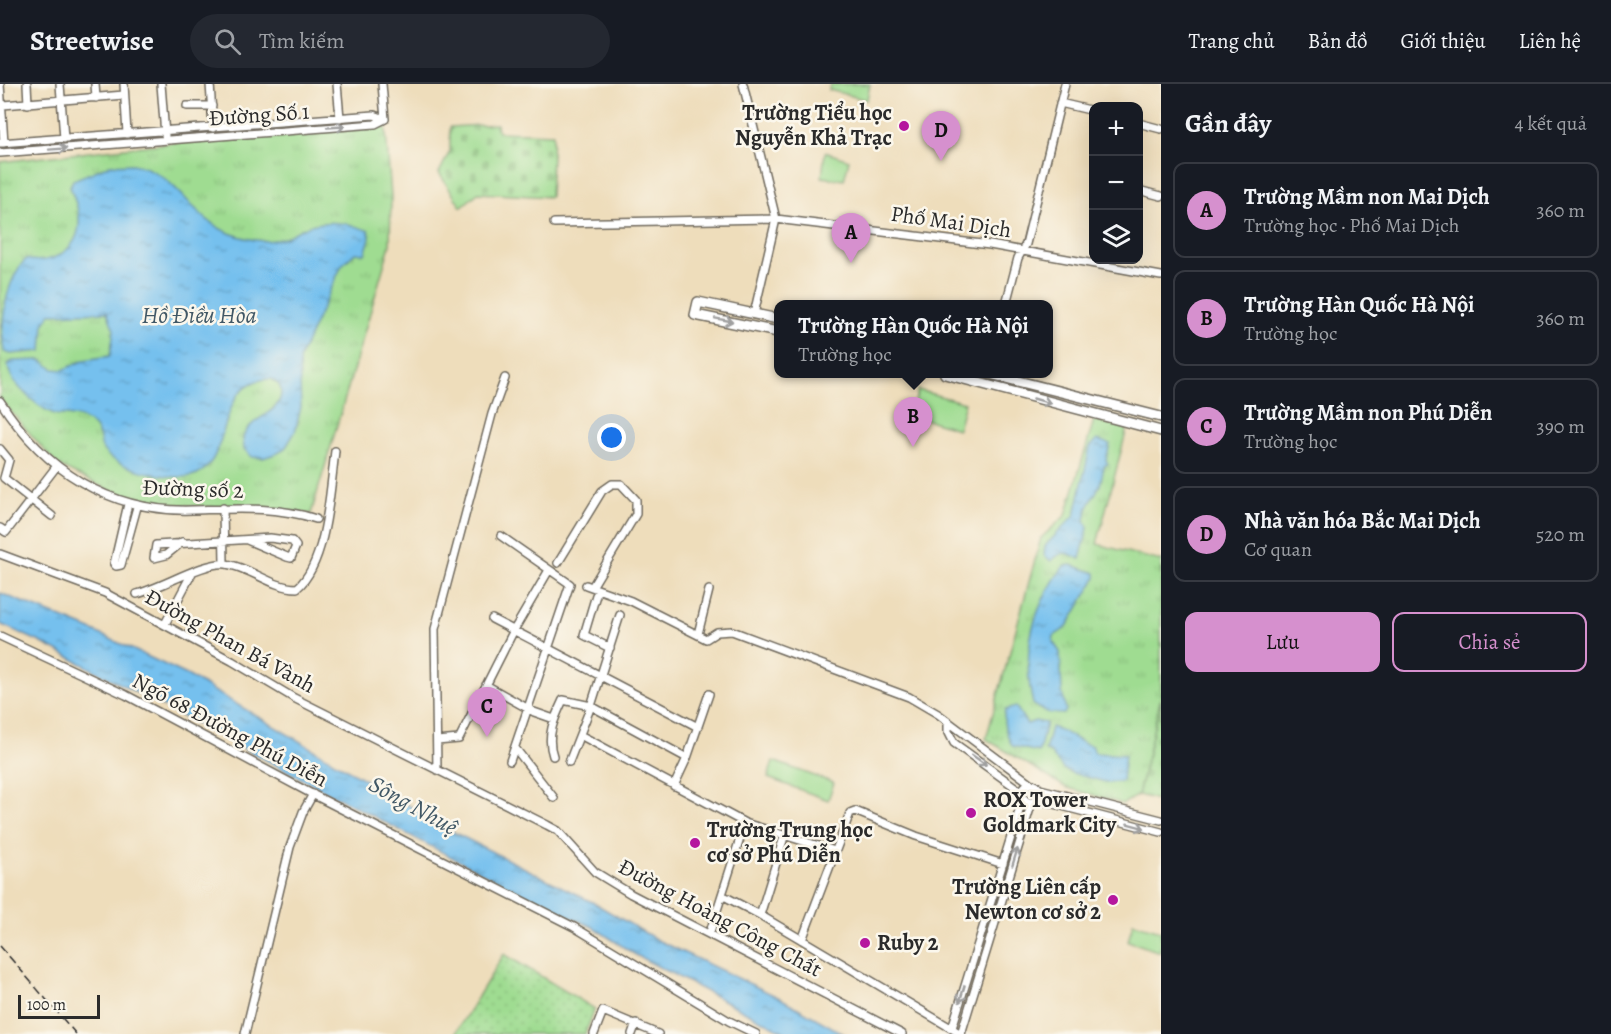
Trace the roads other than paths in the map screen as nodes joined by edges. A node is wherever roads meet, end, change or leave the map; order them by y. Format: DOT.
graph roads {
  1 [pos="0,84"];
  2 [pos="27,84"];
  3 [pos="60,84"];
  4 [pos="95,84"];
  5 [pos="124,84"];
  6 [pos="161,84"];
  7 [pos="210,84"];
  8 [pos="337,84"];
  9 [pos="382,84"];
  10 [pos="743,84"];
  11 [pos="1065,84"];
  12 [pos="124,95"];
  13 [pos="96,98"];
  14 [pos="61,101"];
  15 [pos="28,104"];
  16 [pos="1060,104"];
  17 [pos="3,105"];
  18 [pos="187,106"];
  19 [pos="212,106"];
  20 [pos="1089,110"];
  21 [pos="340,118"];
  22 [pos="385,119"];
  23 [pos="1143,124"];
  24 [pos="213,128"];
  25 [pos="1161,129"];
  26 [pos="165,132"];
  27 [pos="127,134"];
  28 [pos="64,139"];
  29 [pos="165,140"];
  30 [pos="2,143"];
  31 [pos="0,153"];
  32 [pos="1143,191"];
  33 [pos="1161,196"];
  34 [pos="776,219"];
  35 [pos="554,223"];
  36 [pos="1023,250"];
  37 [pos="1161,276"];
  38 [pos="1007,300"];
  39 [pos="754,314"];
  40 [pos="774,318"];
  41 [pos="752,326"];
  42 [pos="774,331"];
  43 [pos="505,378"];
  44 [pos="960,378"];
  45 [pos="986,378"];
  46 [pos="1004,378"];
  47 [pos="982,384"];
  48 [pos="0,401"];
  49 [pos="1161,417"];
  50 [pos="1161,431"];
  51 [pos="0,449"];
  52 [pos="335,452"];
  53 [pos="56,467"];
  54 [pos="2,478"];
  55 [pos="30,500"];
  56 [pos="128,504"];
  57 [pos="137,507"];
  58 [pos="223,508"];
  59 [pos="52,516"];
  60 [pos="316,519"];
  61 [pos="3,530"];
  62 [pos="501,536"];
  63 [pos="247,540"];
  64 [pos="223,541"];
  65 [pos="182,542"];
  66 [pos="0,554"];
  67 [pos="224,563"];
  68 [pos="558,563"];
  69 [pos="549,570"];
  70 [pos="192,573"];
  71 [pos="709,590"];
  72 [pos="137,594"];
  73 [pos="596,595"];
  74 [pos="620,615"];
  75 [pos="492,619"];
  76 [pos="165,624"];
  77 [pos="514,630"];
  78 [pos="698,634"];
  79 [pos="0,636"];
  80 [pos="548,647"];
  81 [pos="610,648"];
  82 [pos="600,676"];
  83 [pos="486,685"];
  84 [pos="709,694"];
  85 [pos="591,706"];
  86 [pos="528,708"];
  87 [pos="554,719"];
  88 [pos="948,722"];
  89 [pos="696,726"];
  90 [pos="580,735"];
  91 [pos="437,741"];
  92 [pos="515,748"];
  93 [pos="553,756"];
  94 [pos="687,758"];
  95 [pos="510,761"];
  96 [pos="569,762"];
  97 [pos="438,770"];
  98 [pos="1030,783"];
  99 [pos="674,786"];
  100 [pos="1040,789"];
  101 [pos="312,795"];
  102 [pos="1022,795"];
  103 [pos="554,798"];
  104 [pos="1036,801"];
  105 [pos="1161,820"];
  106 [pos="745,824"];
  107 [pos="1161,832"];
  108 [pos="784,837"];
  109 [pos="835,851"];
  110 [pos="1002,864"];
  111 [pos="722,896"];
  112 [pos="760,915"];
  113 [pos="710,933"];
  114 [pos="802,940"];
  115 [pos="972,964"];
  116 [pos="982,967"];
  117 [pos="636,1023"];
  118 [pos="952,1028"];
  119 [pos="244,1034"];
  120 [pos="594,1034"];
  121 [pos="632,1034"];
  122 [pos="658,1034"];
  123 [pos="756,1034"];
  124 [pos="902,1034"];
  125 [pos="961,1034"];
  1 -- 17 [label="street"];
  2 -- 15 [label="street"];
  3 -- 14 [label="street"];
  4 -- 13 [label="street"];
  5 -- 12 [label="street"];
  6 -- 26 [label="street"];
  7 -- 19 [label="street"];
  8 -- 21 [label="street"];
  9 -- 22 [label="street"];
  10 -- 34 [label="street"];
  11 -- 16 [label="street"];
  12 -- 13 [label="street"];
  12 -- 27 [label="street"];
  13 -- 14 [label="street"];
  14 -- 15 [label="street"];
  14 -- 28 [label="street"];
  15 -- 17 [label="street"];
  16 -- 20 [label="street"];
  16 -- 36 [label="street"];
  17 -- 30 [label="street"];
  18 -- 19 [label="street"];
  19 -- 24 [label="street"];
  21 -- 22 [label="street, Đường Số 1"];
  21 -- 24 [label="street, Đường Số 1"];
  29 -- 22 [label="street, Đường Số 1, one-way"];
  23 -- 25 [label="street"];
  24 -- 26 [label="street, Đường Số 1"];
  26 -- 27 [label="street, Đường Số 1"];
  26 -- 29 [label="street"];
  27 -- 28 [label="street, Đường Số 1"];
  28 -- 30 [label="street, Đường Số 1"];
  31 -- 29 [label="street, Đường Số 1, one-way"];
  32 -- 33 [label="street"];
  34 -- 35 [label="street, Phố Mai Dịch"];
  34 -- 36 [label="street, Phố Mai Dịch"];
  34 -- 39 [label="street"];
  36 -- 37 [label="street, Phố Mai Dịch"];
  36 -- 38 [label="street"];
  39 -- 40 [label="main road"];
  39 -- 41 [label="main road"];
  39 -- 41 [label="main road, one-way"];
  41 -- 42 [label="main road"];
  43 -- 91 [label="street"];
  44 -- 47 [label="main road"];
  45 -- 47 [label="street"];
  46 -- 49 [label="main road"];
  47 -- 50 [label="main road, one-way"];
  48 -- 53 [label="street, Đường số 2"];
  51 -- 54 [label="street"];
  52 -- 67 [label="street"];
  53 -- 55 [label="street"];
  53 -- 56 [label="street, Đường số 2"];
  54 -- 55 [label="street"];
  55 -- 59 [label="street"];
  55 -- 61 [label="street"];
  56 -- 57 [label="street, Đường số 2"];
  56 -- 57 [label="street"];
  57 -- 58 [label="street, Đường số 2"];
  58 -- 60 [label="street, Đường số 2"];
  58 -- 64 [label="street"];
  62 -- 69 [label="street"];
  63 -- 63 [label="street"];
  63 -- 64 [label="street"];
  64 -- 65 [label="street"];
  64 -- 67 [label="street"];
  66 -- 76 [label="street, Đường Phan Bá Vành"];
  67 -- 70 [label="street"];
  68 -- 78 [label="street"];
  69 -- 77 [label="street"];
  69 -- 80 [label="street"];
  70 -- 72 [label="street"];
  70 -- 76 [label="street"];
  71 -- 78 [label="street"];
  73 -- 81 [label="street"];
  74 -- 81 [label="street"];
  75 -- 77 [label="street"];
  76 -- 97 [label="street, Đường Phan Bá Vành"];
  77 -- 80 [label="street"];
  77 -- 83 [label="street"];
  78 -- 88 [label="street"];
  79 -- 101 [label="street, Ngõ 68 Đường Phú Diễn"];
  80 -- 82 [label="street"];
  80 -- 86 [label="street"];
  81 -- 82 [label="street"];
  82 -- 85 [label="street"];
  82 -- 89 [label="street"];
  83 -- 86 [label="street"];
  83 -- 91 [label="street"];
  84 -- 89 [label="street"];
  85 -- 87 [label="street"];
  85 -- 90 [label="street"];
  85 -- 94 [label="street"];
  86 -- 87 [label="street"];
  86 -- 92 [label="street"];
  87 -- 93 [label="street"];
  88 -- 98 [label="street"];
  88 -- 102 [label="street, one-way"];
  89 -- 94 [label="street"];
  90 -- 96 [label="street"];
  90 -- 99 [label="street"];
  91 -- 97 [label="street"];
  92 -- 95 [label="street"];
  92 -- 103 [label="street"];
  94 -- 99 [label="street"];
  97 -- 113 [label="street, Đường Hoàng Công Chất"];
  98 -- 100 [label="street"];
  98 -- 102 [label="street"];
  99 -- 106 [label="street"];
  100 -- 104 [label="street"];
  100 -- 105 [label="street"];
  101 -- 119 [label="street"];
  101 -- 123 [label="street, Ngõ 68 Đường Phú Diễn"];
  102 -- 104 [label="street"];
  102 -- 110 [label="street"];
  104 -- 107 [label="street, one-way"];
  116 -- 104 [label="street, one-way"];
  106 -- 108 [label="street"];
  106 -- 111 [label="street"];
  108 -- 109 [label="street"];
  108 -- 112 [label="street"];
  109 -- 110 [label="street"];
  109 -- 114 [label="street"];
  110 -- 115 [label="street"];
  111 -- 112 [label="street"];
  111 -- 113 [label="street"];
  112 -- 114 [label="street"];
  113 -- 124 [label="street, Đường Hoàng Công Chất"];
  114 -- 118 [label="street"];
  115 -- 116 [label="street"];
  115 -- 118 [label="street, one-way"];
  116 -- 125 [label="street"];
  117 -- 120 [label="street"];
  117 -- 121 [label="street"];
  117 -- 122 [label="street"];
  118 -- 125 [label="street"];
}
